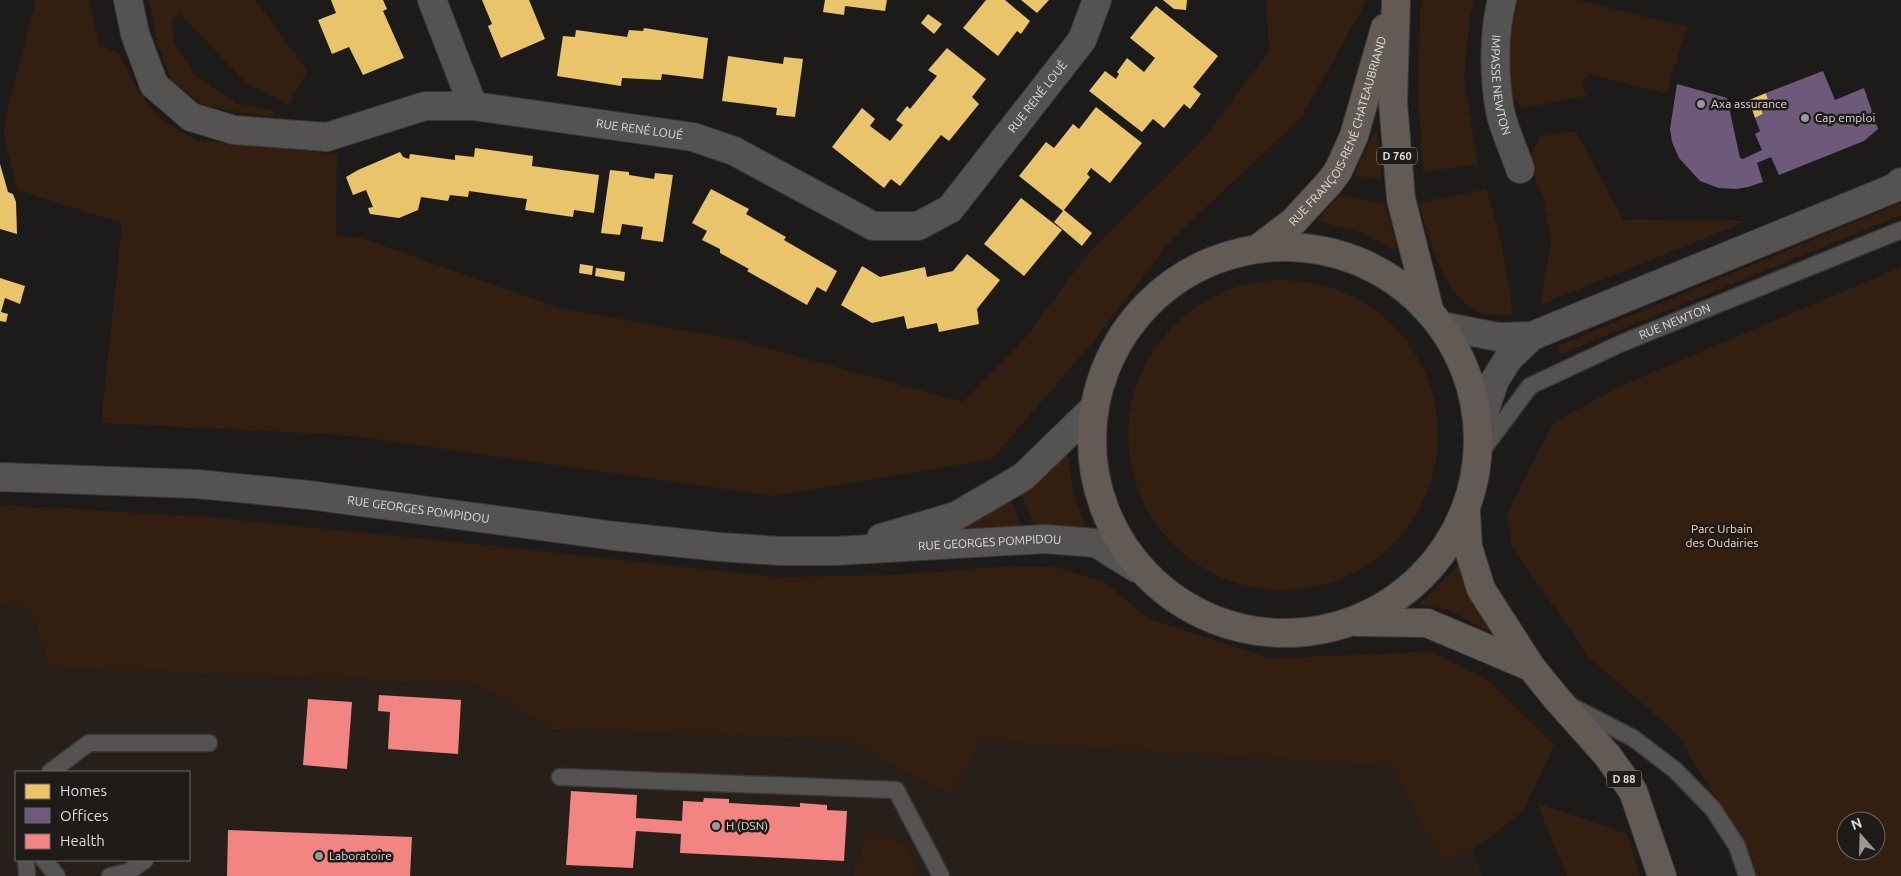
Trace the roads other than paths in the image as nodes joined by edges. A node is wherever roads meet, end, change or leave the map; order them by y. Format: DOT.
graph roads {
  1 [pos="128,0"];
  2 [pos="432,0"];
  3 [pos="1097,0"];
  4 [pos="1394,0"];
  5 [pos="1502,0"];
  6 [pos="473,106"];
  7 [pos="1520,169"];
  8 [pos="1901,182"];
  9 [pos="1901,230"];
  10 [pos="1260,247"];
  11 [pos="1436,318"];
  12 [pos="1532,336"];
  13 [pos="1092,410"];
  14 [pos="1480,424"];
  15 [pos="1480,454"];
  16 [pos="0,477"];
  17 [pos="1466,514"];
  18 [pos="835,551"];
  19 [pos="1136,568"];
  20 [pos="1358,622"];
  21 [pos="1531,667"];
  22 [pos="1557,699"];
  23 [pos="209,743"];
  24 [pos="51,771"];
  25 [pos="560,777"];
  26 [pos="26,861"];
  27 [pos="45,861"];
  28 [pos="144,861"];
  29 [pos="27,876"];
  30 [pos="57,876"];
  31 [pos="110,876"];
  32 [pos="941,876"];
  33 [pos="1662,876"];
  34 [pos="1747,876"];
  1 -- 6 [label="street, RUE RENÉ LOUÉ"];
  2 -- 6 [label="street"];
  3 -- 6 [label="street, RUE RENÉ LOUÉ"];
  4 -- 10 [label="main road, RUE FRANÇOIS-RENÉ CHATEAUBRIAND / D 760"];
  4 -- 11 [label="main road, RUE FRANÇOIS-RENÉ CHATEAUBRIAND / D 760"];
  5 -- 7 [label="street, IMPASSE NEWTON"];
  8 -- 12 [label="street"];
  9 -- 15 [label="lane, RUE NEWTON"];
  10 -- 11 [label="main road"];
  10 -- 13 [label="main road"];
  11 -- 12 [label="street"];
  11 -- 14 [label="main road"];
  12 -- 14 [label="street"];
  13 -- 18 [label="street, RUE GEORGES POMPIDOU"];
  13 -- 19 [label="main road"];
  14 -- 15 [label="main road"];
  15 -- 17 [label="main road"];
  16 -- 18 [label="street, RUE GEORGES POMPIDOU"];
  17 -- 20 [label="main road"];
  17 -- 21 [label="main road, D 88"];
  18 -- 19 [label="street, RUE GEORGES POMPIDOU"];
  19 -- 20 [label="main road"];
  20 -- 21 [label="main road, D 88"];
  21 -- 22 [label="main road, D 88"];
  22 -- 33 [label="main road, D 88"];
  22 -- 34 [label="lane"];
  23 -- 24 [label="lane"];
  25 -- 32 [label="lane"];
  26 -- 29 [label="lane"];
  27 -- 30 [label="lane"];
  28 -- 31 [label="lane"];
}
